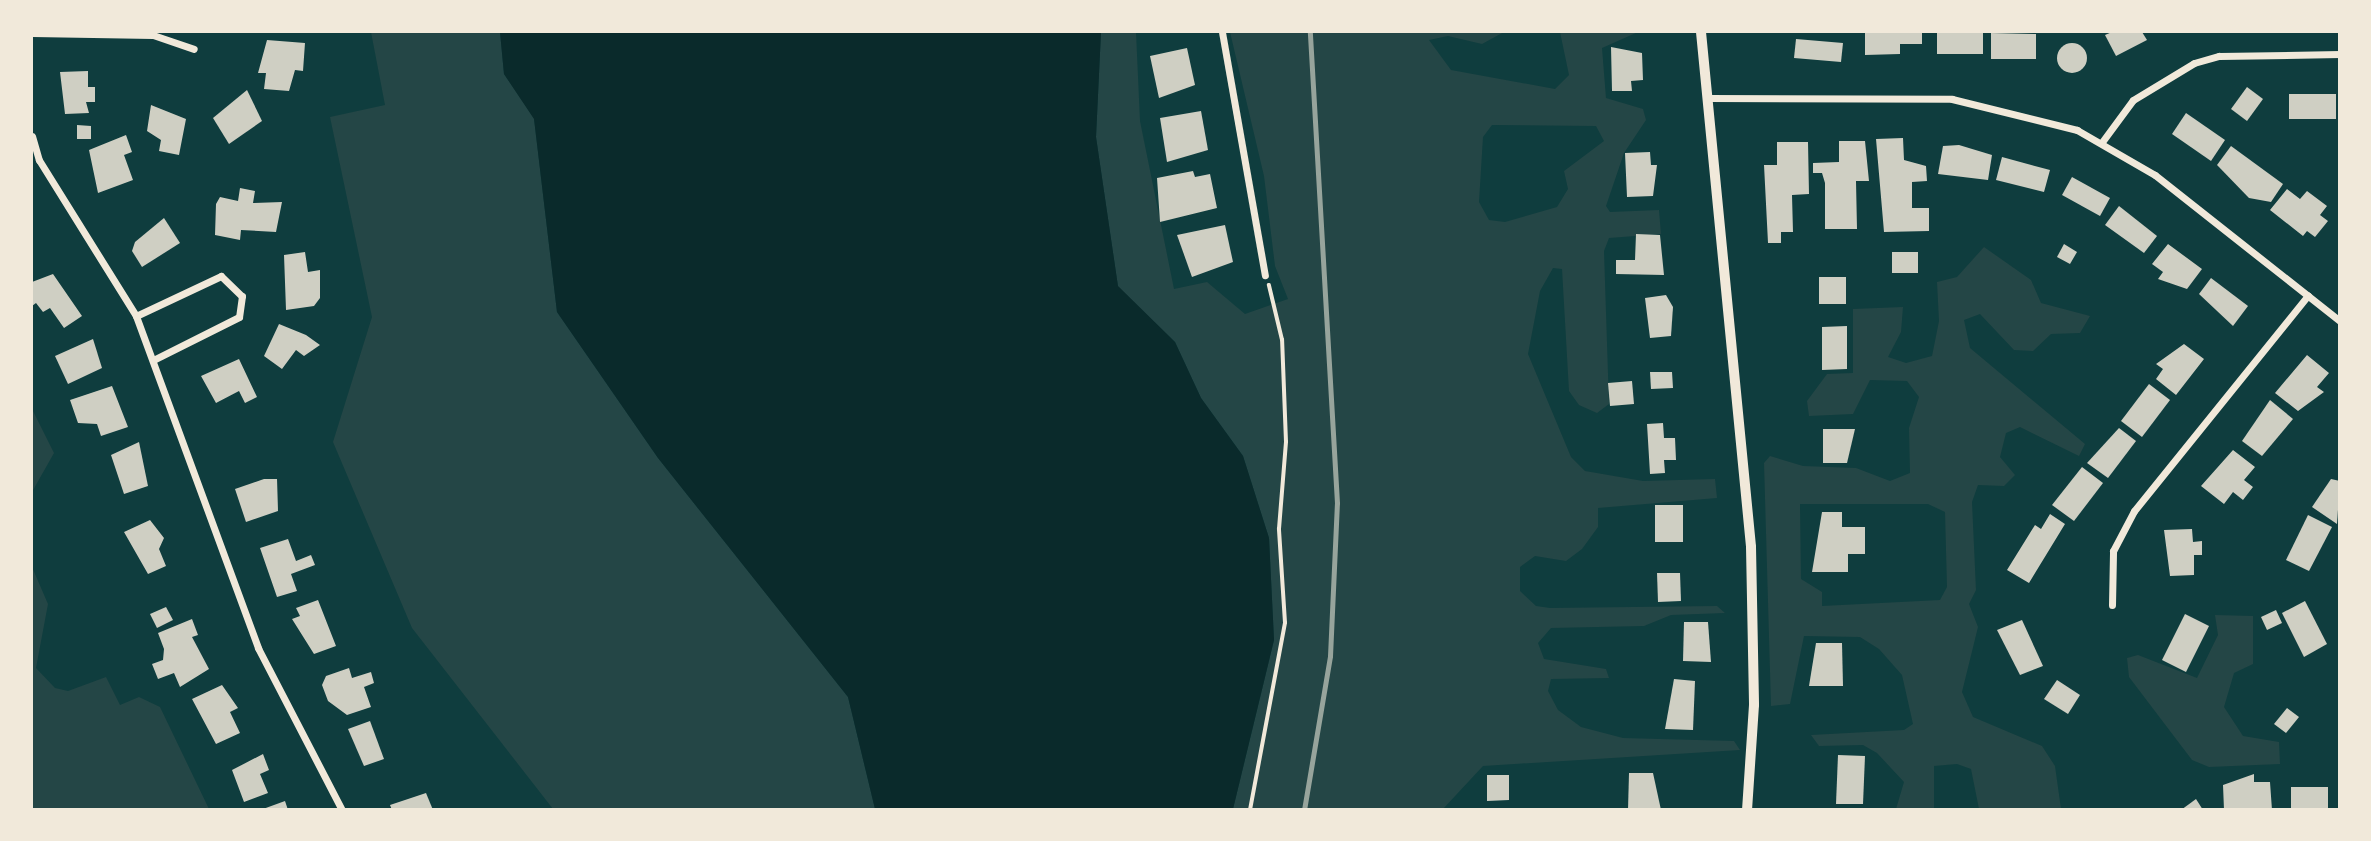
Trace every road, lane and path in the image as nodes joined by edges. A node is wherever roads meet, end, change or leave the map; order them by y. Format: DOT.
graph roads {
  1 [pos="1222,32"];
  2 [pos="1701,32"];
  3 [pos="32,33"];
  4 [pos="194,50"];
  5 [pos="2340,54"];
  6 [pos="1707,98"];
  7 [pos="32,136"];
  8 [pos="2102,142"];
  9 [pos="1265,275"];
  10 [pos="2308,295"];
  11 [pos="136,316"];
  12 [pos="2340,321"];
  13 [pos="155,359"];
  14 [pos="2112,605"];
  15 [pos="342,810"];
  16 [pos="1250,810"];
  17 [pos="1747,810"];
  1 -- 9 [label="street"];
  2 -- 6 [label="street"];
  3 -- 4 [label="street"];
  5 -- 8 [label="street"];
  6 -- 8 [label="street"];
  6 -- 17 [label="street"];
  7 -- 11 [label="street"];
  8 -- 10 [label="street"];
  9 -- 16 [label="path"];
  10 -- 12 [label="street"];
  10 -- 14 [label="street"];
  11 -- 13 [label="street"];
  11 -- 13 [label="street"];
  13 -- 15 [label="street"];
}
